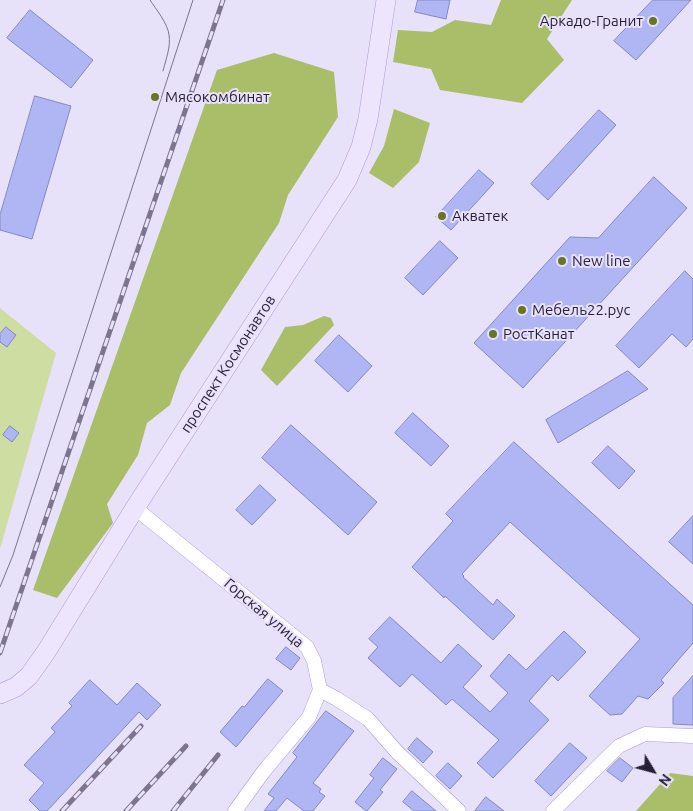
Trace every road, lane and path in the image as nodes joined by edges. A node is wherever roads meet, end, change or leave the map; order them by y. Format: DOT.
graph roads {
  1 [pos="386,0"];
  2 [pos="136,508"];
  3 [pos="320,690"];
  4 [pos="0,694"];
  5 [pos="693,736"];
  6 [pos="235,811"];
  7 [pos="459,811"];
  8 [pos="553,811"];
  1 -- 2 [label="main road, проспект Космонавтов"];
  2 -- 3 [label="street, Горская улица"];
  2 -- 4 [label="main road, проспект Космонавтов"];
  3 -- 6 [label="street"];
  3 -- 7 [label="street"];
  5 -- 8 [label="street"];
}
